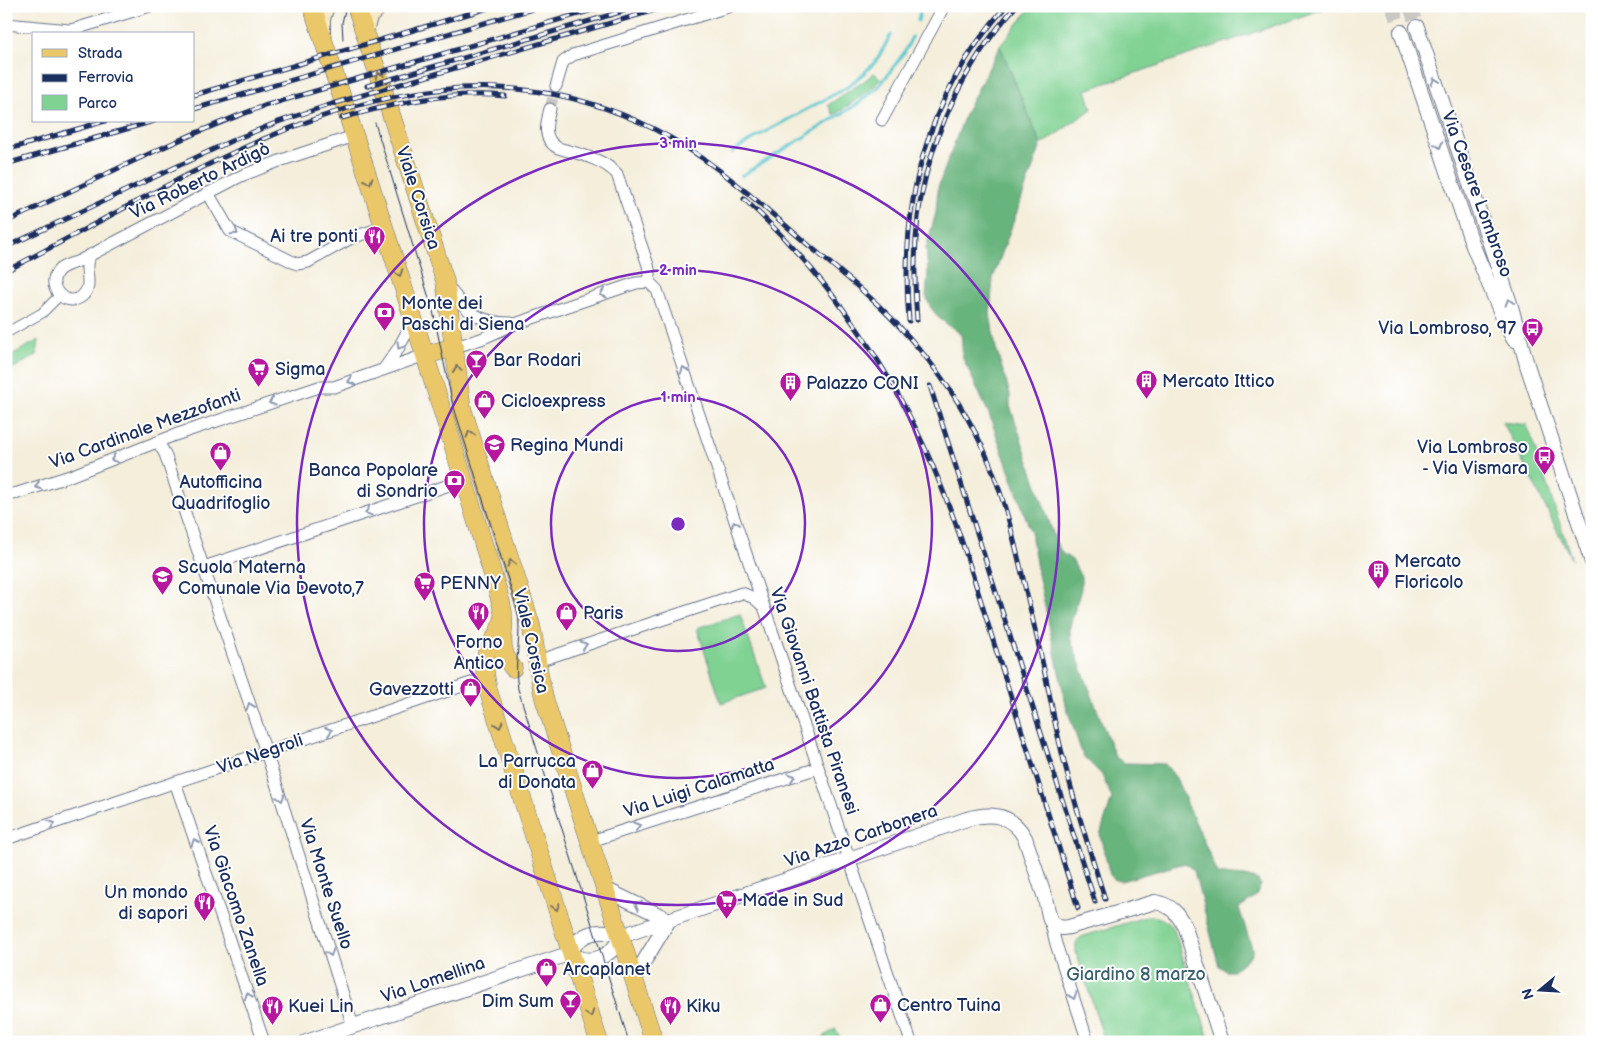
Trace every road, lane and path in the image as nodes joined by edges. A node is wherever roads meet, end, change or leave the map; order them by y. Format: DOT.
graph roads {
  1 [pos="150,6"];
  2 [pos="312,6"];
  3 [pos="326,6"];
  4 [pos="356,6"];
  5 [pos="380,6"];
  6 [pos="731,6"];
  7 [pos="944,6"];
  8 [pos="6,24"];
  9 [pos="1417,27"];
  10 [pos="365,32"];
  11 [pos="1401,32"];
  12 [pos="323,41"];
  13 [pos="557,81"];
  14 [pos="550,109"];
  15 [pos="882,120"];
  16 [pos="354,136"];
  17 [pos="208,193"];
  18 [pos="384,227"];
  19 [pos="92,254"];
  20 [pos="445,282"];
  21 [pos="649,282"];
  22 [pos="60,296"];
  23 [pos="414,319"];
  24 [pos="515,324"];
  25 [pos="6,333"];
  26 [pos="455,347"];
  27 [pos="425,355"];
  28 [pos="1526,365"];
  29 [pos="382,371"];
  30 [pos="158,442"];
  31 [pos="464,480"];
  32 [pos="6,495"];
  33 [pos="1592,562"];
  34 [pos="204,567"];
  35 [pos="751,570"];
  36 [pos="742,594"];
  37 [pos="764,609"];
  38 [pos="503,620"];
  39 [pos="538,660"];
  40 [pos="513,668"];
  41 [pos="486,678"];
  42 [pos="266,752"];
  43 [pos="818,768"];
  44 [pos="175,782"];
  45 [pos="6,839"];
  46 [pos="591,842"];
  47 [pos="849,859"];
  48 [pos="607,890"];
  49 [pos="1045,898"];
  50 [pos="669,920"];
  51 [pos="1050,920"];
  52 [pos="1080,924"];
  53 [pos="621,936"];
  54 [pos="571,953"];
  55 [pos="634,978"];
  56 [pos="353,1026"];
  57 [pos="264,1042"];
  58 [pos="306,1042"];
  59 [pos="599,1042"];
  60 [pos="654,1042"];
  61 [pos="911,1042"];
  62 [pos="1088,1042"];
  63 [pos="1222,1042"];
  1 -- 8 [label="street"];
  2 -- 12 [label="main road"];
  3 -- 12 [label="main road"];
  4 -- 10 [label="main road, Viale Corsica"];
  5 -- 10 [label="main road"];
  6 -- 13 [label="street"];
  7 -- 15 [label="street"];
  28 -- 9 [label="street, Via Cesare Lombroso, one-way"];
  20 -- 10 [label="main road, Viale Corsica, one-way"];
  11 -- 28 [label="street, Via Cesare Lombroso, one-way"];
  12 -- 16 [label="main road"];
  14 -- 21 [label="street, Via Giovanni Battista Piranesi"];
  16 -- 17 [label="street, Via Roberto Ardigò"];
  16 -- 18 [label="main road, one-way"];
  17 -- 18 [label="street, one-way"];
  17 -- 19 [label="street, Via Roberto Ardigò"];
  18 -- 23 [label="main road, one-way"];
  19 -- 22 [label="street, Via Roberto Ardigò"];
  19 -- 22 [label="street"];
  20 -- 24 [label="street, Viale Corsica"];
  20 -- 26 [label="main road, Viale Corsica"];
  21 -- 24 [label="street, one-way"];
  35 -- 21 [label="street, Via Giovanni Battista Piranesi, one-way"];
  22 -- 25 [label="street"];
  23 -- 27 [label="main road, Viale Corsica"];
  23 -- 29 [label="street, one-way"];
  24 -- 26 [label="street"];
  26 -- 27 [label="main road"];
  39 -- 26 [label="main road, Viale Corsica, one-way"];
  27 -- 29 [label="street, Via Cardinale Mezzofanti"];
  27 -- 31 [label="main road, Viale Corsica"];
  28 -- 33 [label="street, Via Cesare Lombroso"];
  29 -- 30 [label="street, Via Cardinale Mezzofanti, one-way"];
  30 -- 32 [label="street, Via Cardinale Mezzofanti, one-way"];
  30 -- 34 [label="street, Via Monte Suello"];
  31 -- 34 [label="street, one-way"];
  31 -- 38 [label="main road, Viale Corsica"];
  42 -- 34 [label="street, Via Monte Suello, one-way"];
  35 -- 36 [label="street, Via Giovanni Battista Piranesi"];
  35 -- 37 [label="street, Via Giovanni Battista Piranesi"];
  36 -- 37 [label="street"];
  39 -- 36 [label="street, one-way"];
  37 -- 43 [label="street, Via Giovanni Battista Piranesi"];
  38 -- 40 [label="main road, Viale Corsica"];
  38 -- 41 [label="main road, Viale Corsica"];
  39 -- 40 [label="main road, Via Negroli"];
  39 -- 46 [label="main road, Viale Corsica"];
  40 -- 41 [label="main road, Via Negroli"];
  42 -- 41 [label="street, Via Negroli, one-way"];
  41 -- 54 [label="main road, Viale Corsica, one-way"];
  42 -- 44 [label="street, Via Negroli"];
  42 -- 56 [label="street, Via Monte Suello, one-way"];
  46 -- 43 [label="street, Via Luigi Calamatta, one-way"];
  43 -- 47 [label="street, Via Giovanni Battista Piranesi"];
  45 -- 44 [label="street, Via Negroli, one-way"];
  57 -- 44 [label="street, Via Giacomo Zanella, one-way"];
  46 -- 48 [label="main road, Viale Corsica"];
  47 -- 49 [label="street, Via Azzo Carbonera"];
  47 -- 50 [label="street, Via Azzo Carbonera"];
  47 -- 61 [label="street, Via Giovanni Battista Piranesi"];
  50 -- 48 [label="street, one-way"];
  48 -- 53 [label="main road, Viale Corsica"];
  49 -- 51 [label="street, Via Azzo Carbonera"];
  49 -- 52 [label="street"];
  50 -- 53 [label="street, Via Azzo Carbonera"];
  50 -- 55 [label="street"];
  51 -- 52 [label="street"];
  51 -- 62 [label="street, one-way"];
  52 -- 63 [label="street"];
  53 -- 54 [label="street, Via Lomellina"];
  53 -- 54 [label="street"];
  53 -- 55 [label="main road, Viale Corsica"];
  54 -- 56 [label="street, Via Lomellina"];
  54 -- 59 [label="main road, Viale Corsica, one-way"];
  55 -- 60 [label="main road, Viale Corsica"];
  56 -- 58 [label="street, Via Lomellina"];
}
